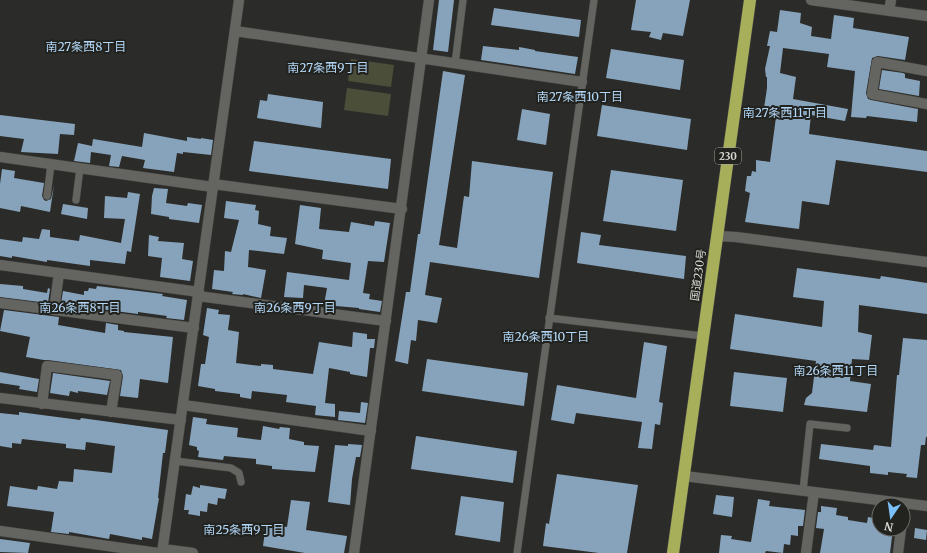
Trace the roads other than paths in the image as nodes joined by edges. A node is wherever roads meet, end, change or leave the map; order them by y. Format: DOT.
graph roads {
  1 [pos="239,0"];
  2 [pos="430,0"];
  3 [pos="462,0"];
  4 [pos="594,0"];
  5 [pos="750,0"];
  6 [pos="811,0"];
  7 [pos="891,0"];
  8 [pos="889,11"];
  9 [pos="927,16"];
  10 [pos="235,31"];
  11 [pos="422,59"];
  12 [pos="455,64"];
  13 [pos="927,71"];
  14 [pos="582,82"];
  15 [pos="927,104"];
  16 [pos="0,157"];
  17 [pos="51,164"];
  18 [pos="80,168"];
  19 [pos="213,185"];
  20 [pos="46,196"];
  21 [pos="76,200"];
  22 [pos="402,209"];
  23 [pos="716,236"];
  24 [pos="927,262"];
  25 [pos="0,265"];
  26 [pos="59,273"];
  27 [pos="198,294"];
  28 [pos="0,303"];
  29 [pos="54,310"];
  30 [pos="550,318"];
  31 [pos="386,321"];
  32 [pos="194,328"];
  33 [pos="703,336"];
  34 [pos="0,398"];
  35 [pos="42,404"];
  36 [pos="183,405"];
  37 [pos="111,412"];
  38 [pos="181,420"];
  39 [pos="847,428"];
  40 [pos="371,431"];
  41 [pos="175,461"];
  42 [pos="684,476"];
  43 [pos="242,482"];
  44 [pos="808,491"];
  45 [pos="871,502"];
  46 [pos="927,506"];
  47 [pos="911,507"];
  48 [pos="0,531"];
  49 [pos="900,537"];
  50 [pos="161,552"];
  51 [pos="193,553"];
  52 [pos="354,553"];
  53 [pos="517,553"];
  54 [pos="674,553"];
  55 [pos="806,553"];
  56 [pos="898,553"];
  1 -- 10 [label="street"];
  2 -- 11 [label="street"];
  3 -- 12 [label="lane"];
  4 -- 14 [label="lane"];
  5 -- 23 [label="highway, 国道230号 / 230"];
  6 -- 8 [label="street"];
  7 -- 8 [label="street"];
  8 -- 9 [label="street"];
  10 -- 11 [label="street"];
  10 -- 19 [label="street"];
  11 -- 12 [label="street"];
  11 -- 22 [label="street"];
  12 -- 14 [label="street"];
  13 -- 15 [label="street"];
  14 -- 30 [label="lane"];
  16 -- 17 [label="street"];
  17 -- 18 [label="street"];
  17 -- 20 [label="lane"];
  18 -- 19 [label="street"];
  18 -- 21 [label="lane"];
  19 -- 22 [label="street"];
  19 -- 27 [label="street"];
  22 -- 31 [label="street"];
  23 -- 24 [label="street"];
  23 -- 33 [label="highway, 国道230号 / 230"];
  25 -- 26 [label="street"];
  26 -- 27 [label="street"];
  26 -- 29 [label="street"];
  27 -- 31 [label="street"];
  27 -- 32 [label="street"];
  28 -- 29 [label="street"];
  29 -- 32 [label="street"];
  30 -- 33 [label="lane"];
  30 -- 53 [label="lane"];
  31 -- 40 [label="street"];
  32 -- 36 [label="street"];
  33 -- 42 [label="highway, 国道230号 / 230"];
  34 -- 35 [label="street"];
  35 -- 37 [label="street"];
  35 -- 37 [label="street"];
  36 -- 38 [label="street"];
  36 -- 40 [label="street"];
  37 -- 38 [label="street"];
  38 -- 41 [label="street"];
  39 -- 44 [label="lane"];
  40 -- 52 [label="street"];
  41 -- 43 [label="lane"];
  41 -- 50 [label="street"];
  42 -- 44 [label="street"];
  42 -- 54 [label="highway, 国道230号 / 230"];
  44 -- 45 [label="street"];
  44 -- 55 [label="street"];
  46 -- 47 [label="street"];
  48 -- 50 [label="street"];
  49 -- 56 [label="street"];
  50 -- 51 [label="street"];
}
